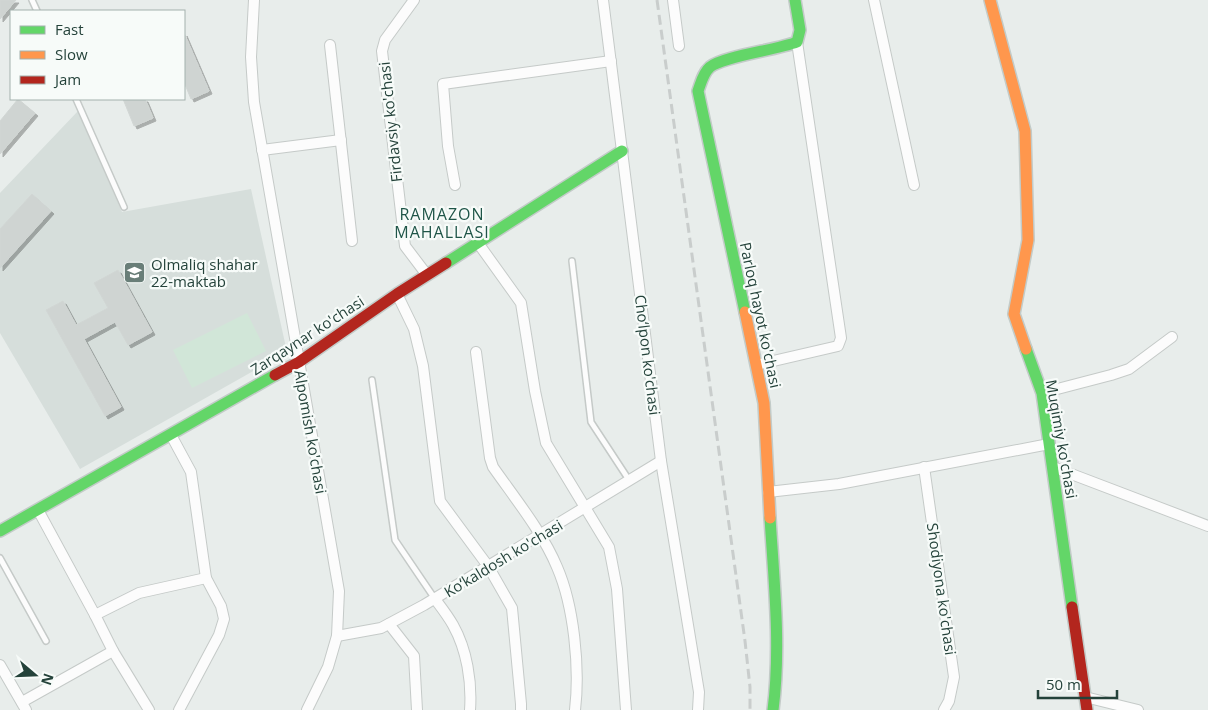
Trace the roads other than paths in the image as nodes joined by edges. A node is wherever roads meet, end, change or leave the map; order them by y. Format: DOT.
graph roads {
  1 [pos="254,0"];
  2 [pos="414,0"];
  3 [pos="603,0"];
  4 [pos="673,0"];
  5 [pos="795,0"];
  6 [pos="874,0"];
  7 [pos="990,0"];
  8 [pos="797,42"];
  9 [pos="330,45"];
  10 [pos="678,46"];
  11 [pos="611,61"];
  12 [pos="76,100"];
  13 [pos="341,140"];
  14 [pos="262,150"];
  15 [pos="622,151"];
  16 [pos="455,185"];
  17 [pos="914,185"];
  18 [pos="124,206"];
  19 [pos="352,241"];
  20 [pos="478,243"];
  21 [pos="572,261"];
  22 [pos="427,275"];
  23 [pos="397,294"];
  24 [pos="1172,337"];
  25 [pos="476,352"];
  26 [pos="299,362"];
  27 [pos="756,366"];
  28 [pos="372,380"];
  29 [pos="1042,393"];
  30 [pos="170,435"];
  31 [pos="1049,444"];
  32 [pos="662,461"];
  33 [pos="924,467"];
  34 [pos="1053,467"];
  35 [pos="629,481"];
  36 [pos="768,492"];
  37 [pos="586,507"];
  38 [pos="38,510"];
  39 [pos="1208,526"];
  40 [pos="0,531"];
  41 [pos="540,535"];
  42 [pos="0,558"];
  43 [pos="488,566"];
  44 [pos="206,578"];
  45 [pos="434,599"];
  46 [pos="95,615"];
  47 [pos="389,624"];
  48 [pos="337,636"];
  49 [pos="46,641"];
  50 [pos="113,651"];
  51 [pos="1,668"];
  52 [pos="1085,697"];
  53 [pos="24,706"];
  54 [pos="149,710"];
  55 [pos="179,710"];
  56 [pos="307,710"];
  57 [pos="417,710"];
  58 [pos="470,710"];
  59 [pos="520,710"];
  60 [pos="575,710"];
  61 [pos="626,710"];
  62 [pos="698,710"];
  63 [pos="773,710"];
  64 [pos="944,710"];
  65 [pos="1087,710"];
  66 [pos="1138,710"];
  1 -- 14 [label="street, Alpomish ko'chasi"];
  2 -- 22 [label="street, Firdavsiy ko'chasi"];
  3 -- 11 [label="street, Cho‘lpon ko'chasi"];
  4 -- 10 [label="street"];
  5 -- 8 [label="street"];
  6 -- 17 [label="street"];
  7 -- 29 [label="street, Muqimiy ko'chasi"];
  8 -- 27 [label="street"];
  8 -- 27 [label="street, Parloq hayot ko'chasi"];
  9 -- 13 [label="street"];
  11 -- 15 [label="street, Cho‘lpon ko'chasi"];
  11 -- 16 [label="street"];
  12 -- 18 [label="lane"];
  13 -- 14 [label="street"];
  13 -- 19 [label="street"];
  14 -- 26 [label="street, Alpomish ko'chasi"];
  15 -- 20 [label="street, Zarqaynar ko'chasi"];
  15 -- 32 [label="street, Cho‘lpon ko'chasi"];
  20 -- 22 [label="street, Zarqaynar ko'chasi"];
  20 -- 37 [label="street"];
  21 -- 35 [label="lane"];
  22 -- 23 [label="street, Zarqaynar ko'chasi"];
  23 -- 26 [label="street, Zarqaynar ko'chasi"];
  23 -- 43 [label="street"];
  24 -- 29 [label="street"];
  25 -- 41 [label="street"];
  26 -- 30 [label="street, Zarqaynar ko'chasi"];
  26 -- 48 [label="street, Alpomish ko'chasi"];
  27 -- 36 [label="street, Parloq hayot ko'chasi"];
  28 -- 45 [label="lane"];
  29 -- 31 [label="street, Muqimiy ko'chasi"];
  30 -- 38 [label="street, Zarqaynar ko'chasi"];
  30 -- 44 [label="street"];
  31 -- 33 [label="street"];
  31 -- 34 [label="street, Muqimiy ko'chasi"];
  32 -- 35 [label="street, Ko‘kaldosh ko'chasi"];
  32 -- 62 [label="street, Cho‘lpon ko'chasi"];
  33 -- 36 [label="street"];
  33 -- 64 [label="street, Shodiyona ko'chasi"];
  34 -- 39 [label="street"];
  34 -- 52 [label="street, Muqimiy ko'chasi"];
  35 -- 37 [label="street, Ko‘kaldosh ko'chasi"];
  36 -- 63 [label="street, Parloq hayot ko'chasi"];
  37 -- 41 [label="street, Ko‘kaldosh ko'chasi"];
  37 -- 61 [label="street"];
  38 -- 40 [label="street, Zarqaynar ko'chasi"];
  38 -- 46 [label="street"];
  41 -- 43 [label="street, Ko‘kaldosh ko'chasi"];
  41 -- 60 [label="street"];
  42 -- 49 [label="lane"];
  43 -- 45 [label="street, Ko‘kaldosh ko'chasi"];
  43 -- 59 [label="street"];
  44 -- 46 [label="street"];
  44 -- 55 [label="street"];
  45 -- 47 [label="street, Ko‘kaldosh ko'chasi"];
  45 -- 58 [label="street"];
  46 -- 50 [label="street"];
  47 -- 48 [label="street, Ko‘kaldosh ko'chasi"];
  47 -- 57 [label="street"];
  48 -- 56 [label="street, Alpomish ko'chasi"];
  50 -- 53 [label="street"];
  50 -- 54 [label="street"];
  51 -- 53 [label="street"];
  52 -- 65 [label="street, Muqimiy ko'chasi"];
  52 -- 66 [label="street"];
}
